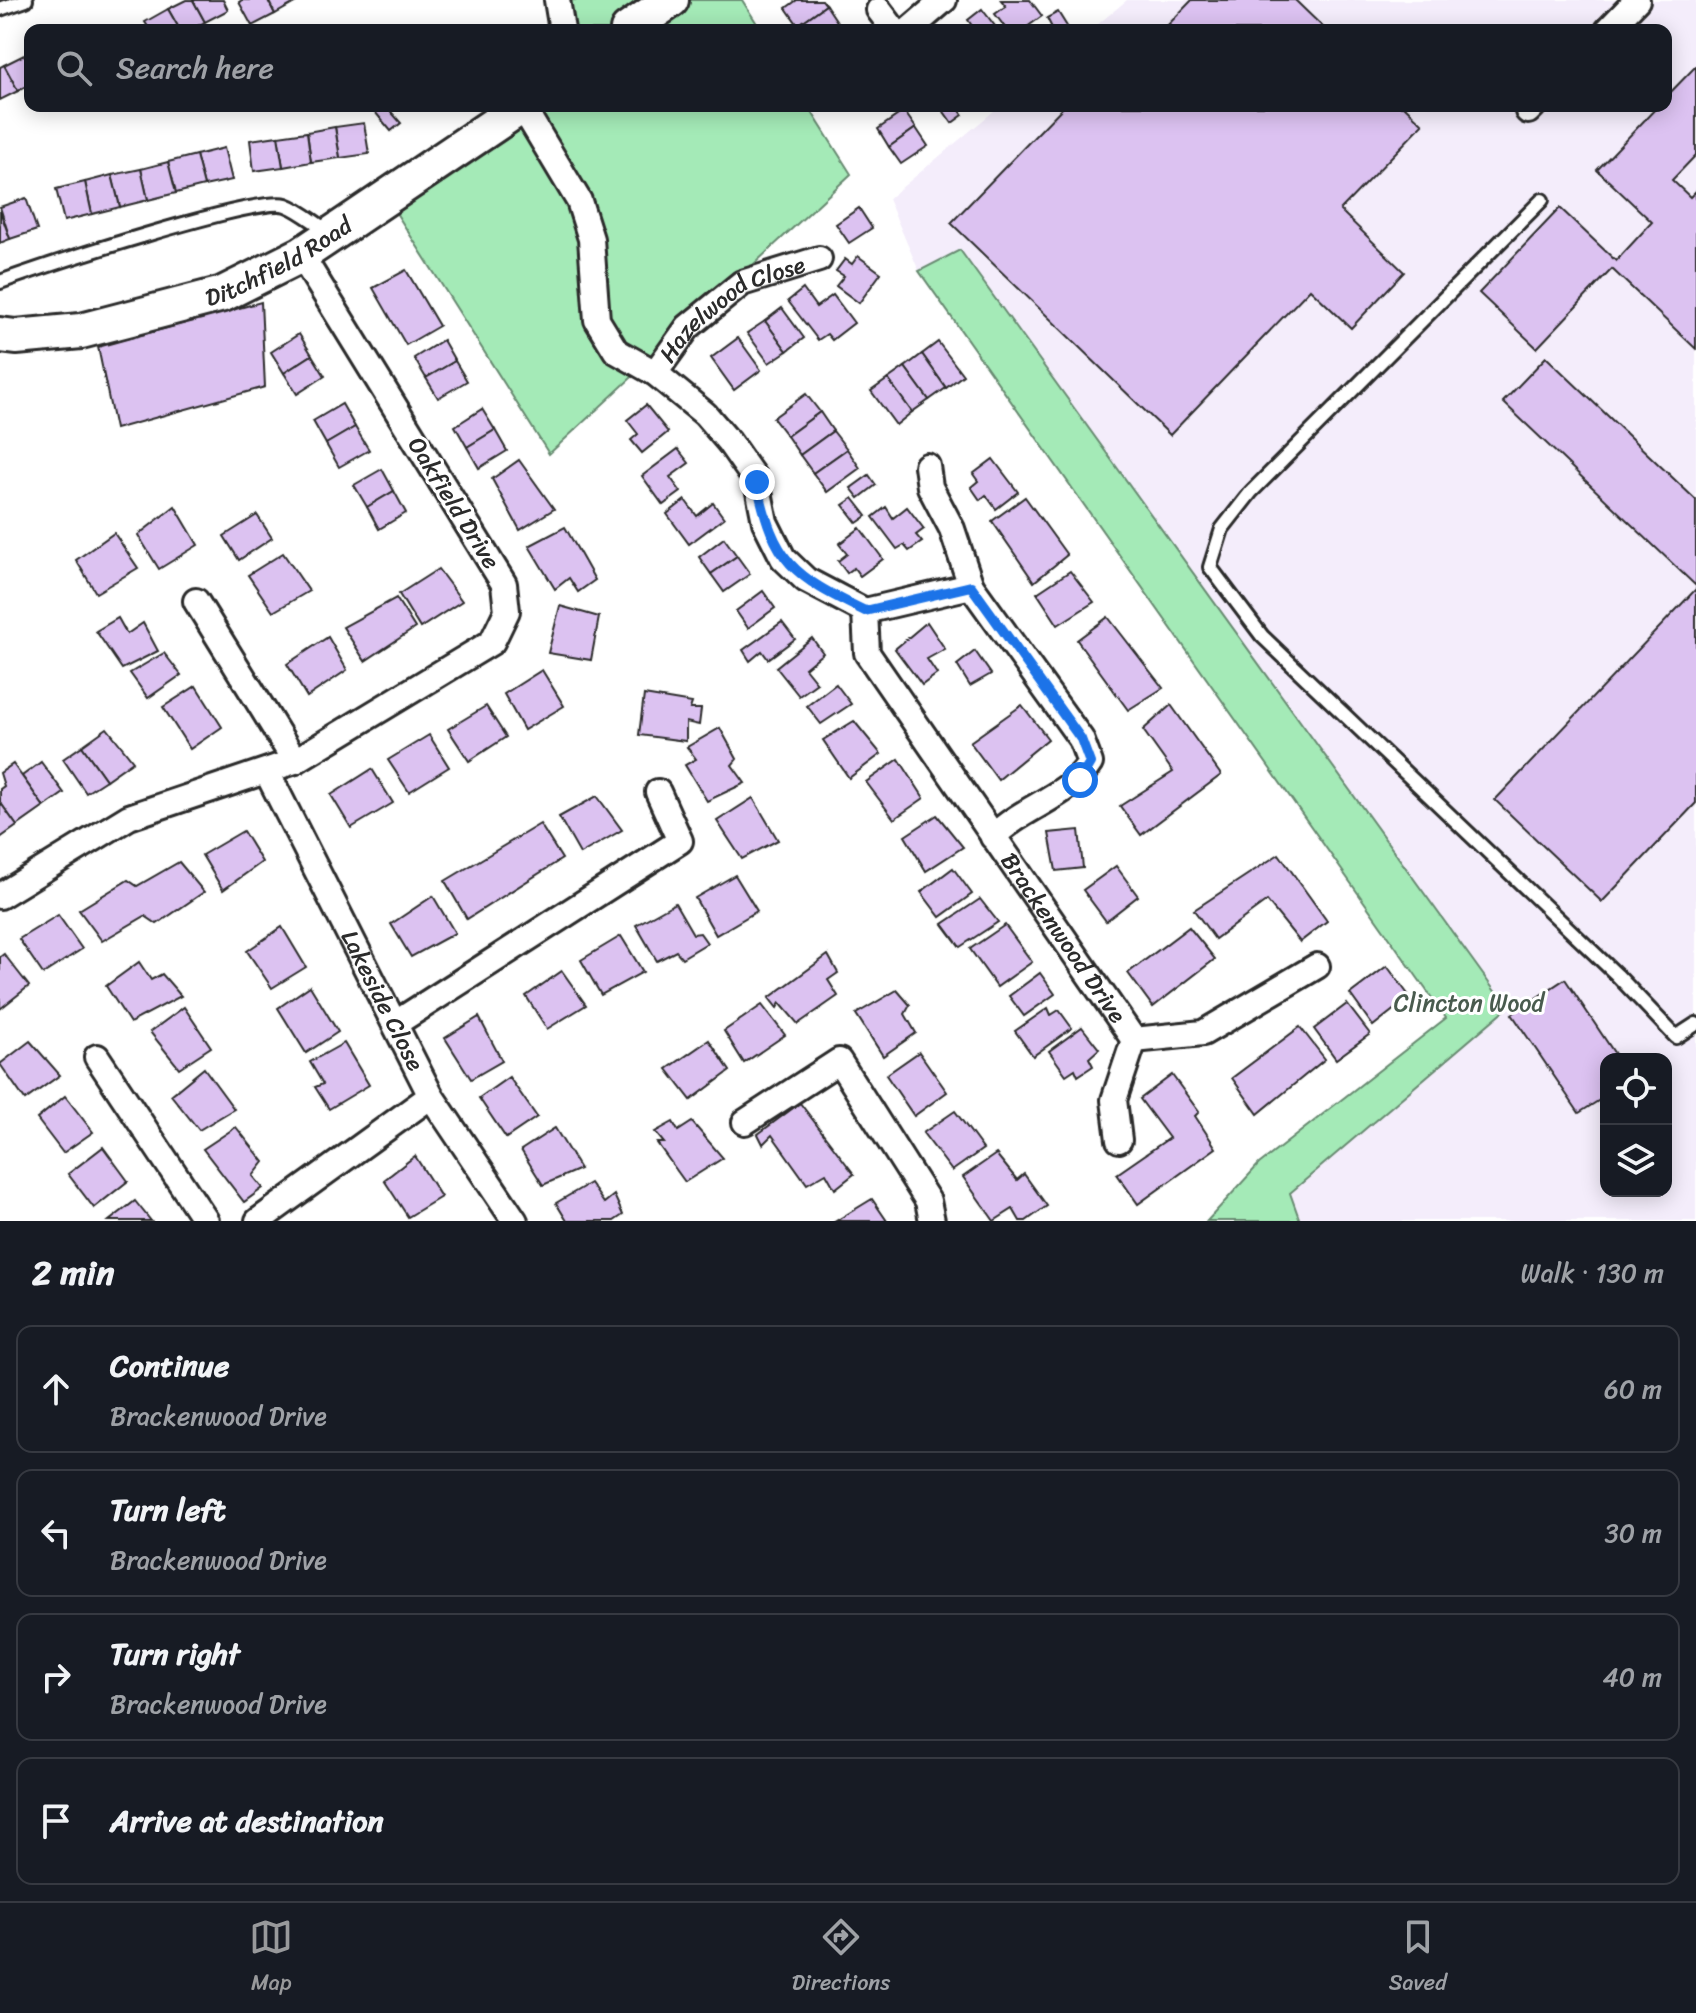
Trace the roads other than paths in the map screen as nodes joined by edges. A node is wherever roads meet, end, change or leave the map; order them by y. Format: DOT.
graph roads {
  1 [pos="26,0"];
  2 [pos="557,0"];
  3 [pos="671,0"];
  4 [pos="944,0"];
  5 [pos="1637,0"];
  6 [pos="875,5"];
  7 [pos="0,9"];
  8 [pos="561,24"];
  9 [pos="637,24"];
  10 [pos="889,24"];
  11 [pos="916,24"];
  12 [pos="1614,24"];
  13 [pos="513,112"];
  14 [pos="526,112"];
  15 [pos="1542,200"];
  16 [pos="331,232"];
  17 [pos="301,255"];
  18 [pos="819,259"];
  19 [pos="0,282"];
  20 [pos="0,335"];
  21 [pos="655,373"];
  22 [pos="927,466"];
  23 [pos="971,586"];
  24 [pos="196,601"];
  25 [pos="865,611"];
  26 [pos="295,761"];
  27 [pos="267,772"];
  28 [pos="658,792"];
  29 [pos="993,837"];
  30 [pos="0,896"];
  31 [pos="1317,966"];
  32 [pos="396,1023"];
  33 [pos="1696,1024"];
  34 [pos="1134,1040"];
  35 [pos="97,1057"];
  36 [pos="431,1096"];
  37 [pos="745,1122"];
  38 [pos="1119,1140"];
  39 [pos="206,1221"];
  40 [pos="258,1221"];
  41 [pos="515,1221"];
  42 [pos="932,1221"];
  1 -- 7 [label="lane"];
  2 -- 8 [label="street"];
  3 -- 9 [label="street"];
  4 -- 11 [label="street"];
  5 -- 12 [label="street"];
  6 -- 10 [label="street"];
  13 -- 16 [label="street, Ditchfield Road"];
  14 -- 21 [label="street"];
  15 -- 33 [label="lane"];
  16 -- 17 [label="street, Ditchfield Road"];
  16 -- 19 [label="lane"];
  17 -- 20 [label="street, Ditchfield Road"];
  17 -- 26 [label="street, Oakfield Drive"];
  18 -- 21 [label="street, Hazelwood Close"];
  21 -- 25 [label="street"];
  22 -- 23 [label="street"];
  23 -- 25 [label="street"];
  23 -- 29 [label="street, Brackenwood Drive"];
  24 -- 26 [label="street"];
  25 -- 29 [label="street, Brackenwood Drive"];
  26 -- 27 [label="street, Oakfield Drive"];
  27 -- 30 [label="street, Oakfield Drive"];
  27 -- 32 [label="street, Lakeside Close"];
  28 -- 32 [label="street"];
  29 -- 34 [label="street, Brackenwood Drive"];
  31 -- 34 [label="street"];
  32 -- 36 [label="street, Lakeside Close"];
  34 -- 38 [label="street"];
  35 -- 39 [label="street"];
  36 -- 40 [label="street"];
  36 -- 41 [label="street, Lakeside Close"];
  37 -- 42 [label="street"];
}
